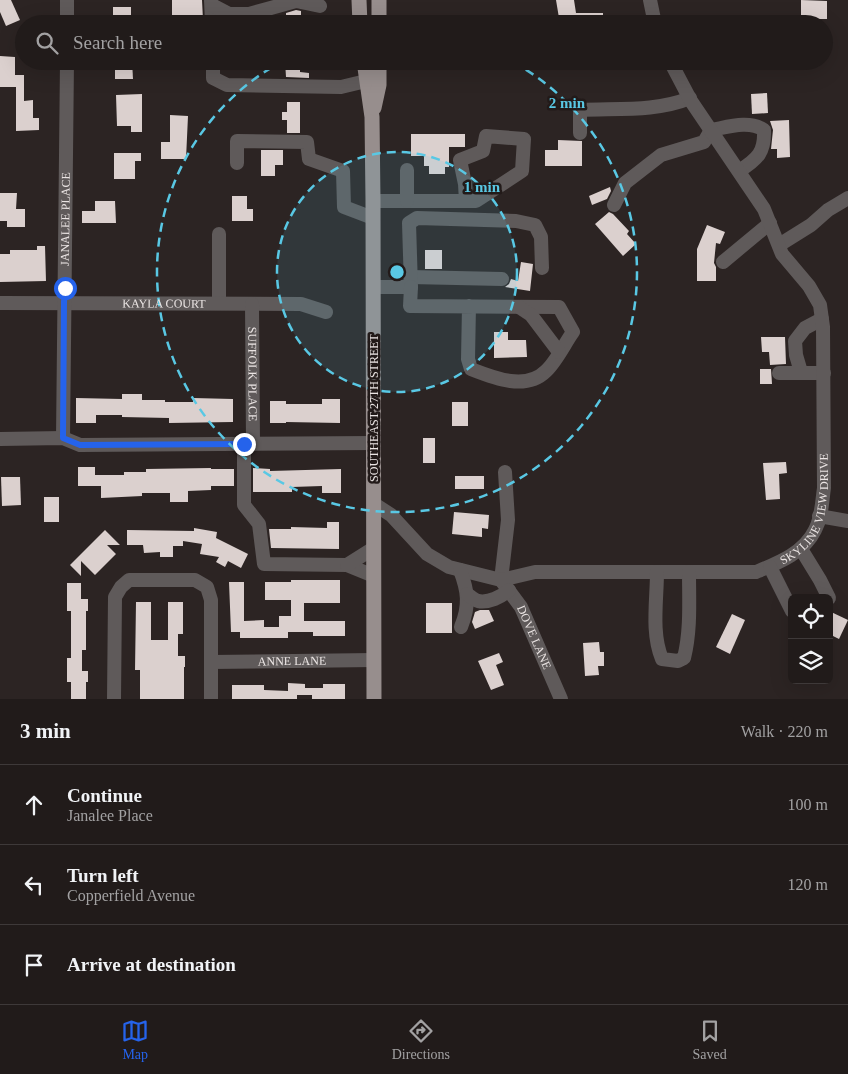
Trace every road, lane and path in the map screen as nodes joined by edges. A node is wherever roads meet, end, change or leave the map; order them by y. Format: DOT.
graph roads {
  1 [pos="67,0"];
  2 [pos="359,0"];
  3 [pos="379,0"];
  4 [pos="650,0"];
  5 [pos="211,3"];
  6 [pos="320,6"];
  7 [pos="67,15"];
  8 [pos="360,15"];
  9 [pos="379,15"];
  10 [pos="652,15"];
  11 [pos="67,70"];
  12 [pos="214,70"];
  13 [pos="365,70"];
  14 [pos="379,70"];
  15 [pos="675,70"];
  16 [pos="366,81"];
  17 [pos="690,98"];
  18 [pos="372,117"];
  19 [pos="712,130"];
  20 [pos="580,133"];
  21 [pos="238,163"];
  22 [pos="408,170"];
  23 [pos="739,170"];
  24 [pos="848,198"];
  25 [pos="407,201"];
  26 [pos="466,201"];
  27 [pos="373,202"];
  28 [pos="614,205"];
  29 [pos="373,218"];
  30 [pos="770,223"];
  31 [pos="218,234"];
  32 [pos="779,245"];
  33 [pos="723,262"];
  34 [pos="542,268"];
  35 [pos="502,279"];
  36 [pos="410,282"];
  37 [pos="373,287"];
  38 [pos="64,302"];
  39 [pos="0,303"];
  40 [pos="219,304"];
  41 [pos="252,304"];
  42 [pos="469,306"];
  43 [pos="519,307"];
  44 [pos="326,312"];
  45 [pos="822,319"];
  46 [pos="559,352"];
  47 [pos="801,372"];
  48 [pos="779,373"];
  49 [pos="824,373"];
  50 [pos="63,438"];
  51 [pos="0,439"];
  52 [pos="374,443"];
  53 [pos="248,444"];
  54 [pos="505,472"];
  55 [pos="374,504"];
  56 [pos="819,516"];
  57 [pos="848,522"];
  58 [pos="374,548"];
  59 [pos="801,548"];
  60 [pos="347,565"];
  61 [pos="770,566"];
  62 [pos="460,570"];
  63 [pos="657,572"];
  64 [pos="689,572"];
  65 [pos="374,576"];
  66 [pos="505,585"];
  67 [pos="467,594"];
  68 [pos="826,594"];
  69 [pos="788,603"];
  70 [pos="461,627"];
  71 [pos="374,660"];
  72 [pos="211,662"];
  73 [pos="114,699"];
  74 [pos="211,699"];
  75 [pos="374,699"];
  76 [pos="561,699"];
  1 -- 7 [label="street"];
  2 -- 8 [label="main road"];
  3 -- 9 [label="main road"];
  4 -- 10 [label="street"];
  5 -- 6 [label="street"];
  11 -- 38 [label="street, JANALEE PLACE"];
  12 -- 16 [label="street"];
  13 -- 16 [label="main road, SOUTHEAST 27TH STREET"];
  14 -- 18 [label="main road, SOUTHEAST 27TH STREET"];
  15 -- 17 [label="street, SKYLINE VIEW DRIVE"];
  16 -- 18 [label="main road, SOUTHEAST 27TH STREET"];
  17 -- 19 [label="street, SKYLINE VIEW DRIVE"];
  17 -- 20 [label="street"];
  18 -- 27 [label="main road, SOUTHEAST 27TH STREET"];
  19 -- 23 [label="street, SKYLINE VIEW DRIVE"];
  19 -- 23 [label="street"];
  19 -- 28 [label="street"];
  21 -- 29 [label="street"];
  22 -- 25 [label="street"];
  23 -- 30 [label="street, SKYLINE VIEW DRIVE"];
  24 -- 32 [label="street"];
  25 -- 26 [label="street"];
  25 -- 27 [label="street"];
  26 -- 26 [label="street"];
  27 -- 29 [label="main road, SOUTHEAST 27TH STREET"];
  29 -- 37 [label="main road, SOUTHEAST 27TH STREET"];
  30 -- 32 [label="street, SKYLINE VIEW DRIVE"];
  30 -- 33 [label="street"];
  31 -- 40 [label="street"];
  32 -- 45 [label="street, SKYLINE VIEW DRIVE"];
  34 -- 36 [label="street"];
  35 -- 36 [label="street"];
  36 -- 37 [label="street"];
  36 -- 42 [label="street"];
  37 -- 52 [label="main road, SOUTHEAST 27TH STREET"];
  38 -- 39 [label="street, KAYLA COURT"];
  38 -- 40 [label="street, KAYLA COURT"];
  38 -- 50 [label="street, JANALEE PLACE"];
  40 -- 41 [label="street, KAYLA COURT"];
  41 -- 44 [label="street, KAYLA COURT"];
  41 -- 53 [label="street, SUFFOLK PLACE"];
  42 -- 43 [label="street"];
  42 -- 46 [label="street"];
  43 -- 46 [label="street"];
  43 -- 46 [label="street"];
  45 -- 47 [label="street"];
  45 -- 49 [label="street, SKYLINE VIEW DRIVE"];
  47 -- 48 [label="street"];
  47 -- 49 [label="street"];
  49 -- 56 [label="street, SKYLINE VIEW DRIVE"];
  50 -- 51 [label="street"];
  50 -- 53 [label="street"];
  52 -- 53 [label="street"];
  52 -- 55 [label="main road, SOUTHEAST 27TH STREET"];
  53 -- 60 [label="street, SUFFOLK PLACE"];
  54 -- 66 [label="street"];
  55 -- 58 [label="main road, SOUTHEAST 27TH STREET"];
  55 -- 62 [label="street, SKYLINE VIEW DRIVE"];
  56 -- 57 [label="street"];
  56 -- 59 [label="street, SKYLINE VIEW DRIVE"];
  58 -- 60 [label="street"];
  58 -- 65 [label="main road, SOUTHEAST 27TH STREET"];
  59 -- 61 [label="street, SKYLINE VIEW DRIVE"];
  59 -- 68 [label="street"];
  60 -- 65 [label="street"];
  61 -- 64 [label="street, SKYLINE VIEW DRIVE"];
  61 -- 69 [label="street"];
  62 -- 66 [label="street, SKYLINE VIEW DRIVE"];
  62 -- 67 [label="street"];
  63 -- 64 [label="street, SKYLINE VIEW DRIVE"];
  63 -- 64 [label="street"];
  63 -- 66 [label="street, SKYLINE VIEW DRIVE"];
  65 -- 71 [label="main road, SOUTHEAST 27TH STREET"];
  66 -- 67 [label="street"];
  66 -- 76 [label="street, DOVE LANE"];
  67 -- 70 [label="street"];
  71 -- 72 [label="street, ANNE LANE"];
  71 -- 75 [label="main road, SOUTHEAST 27TH STREET"];
  72 -- 73 [label="street"];
  72 -- 74 [label="street"];
}
